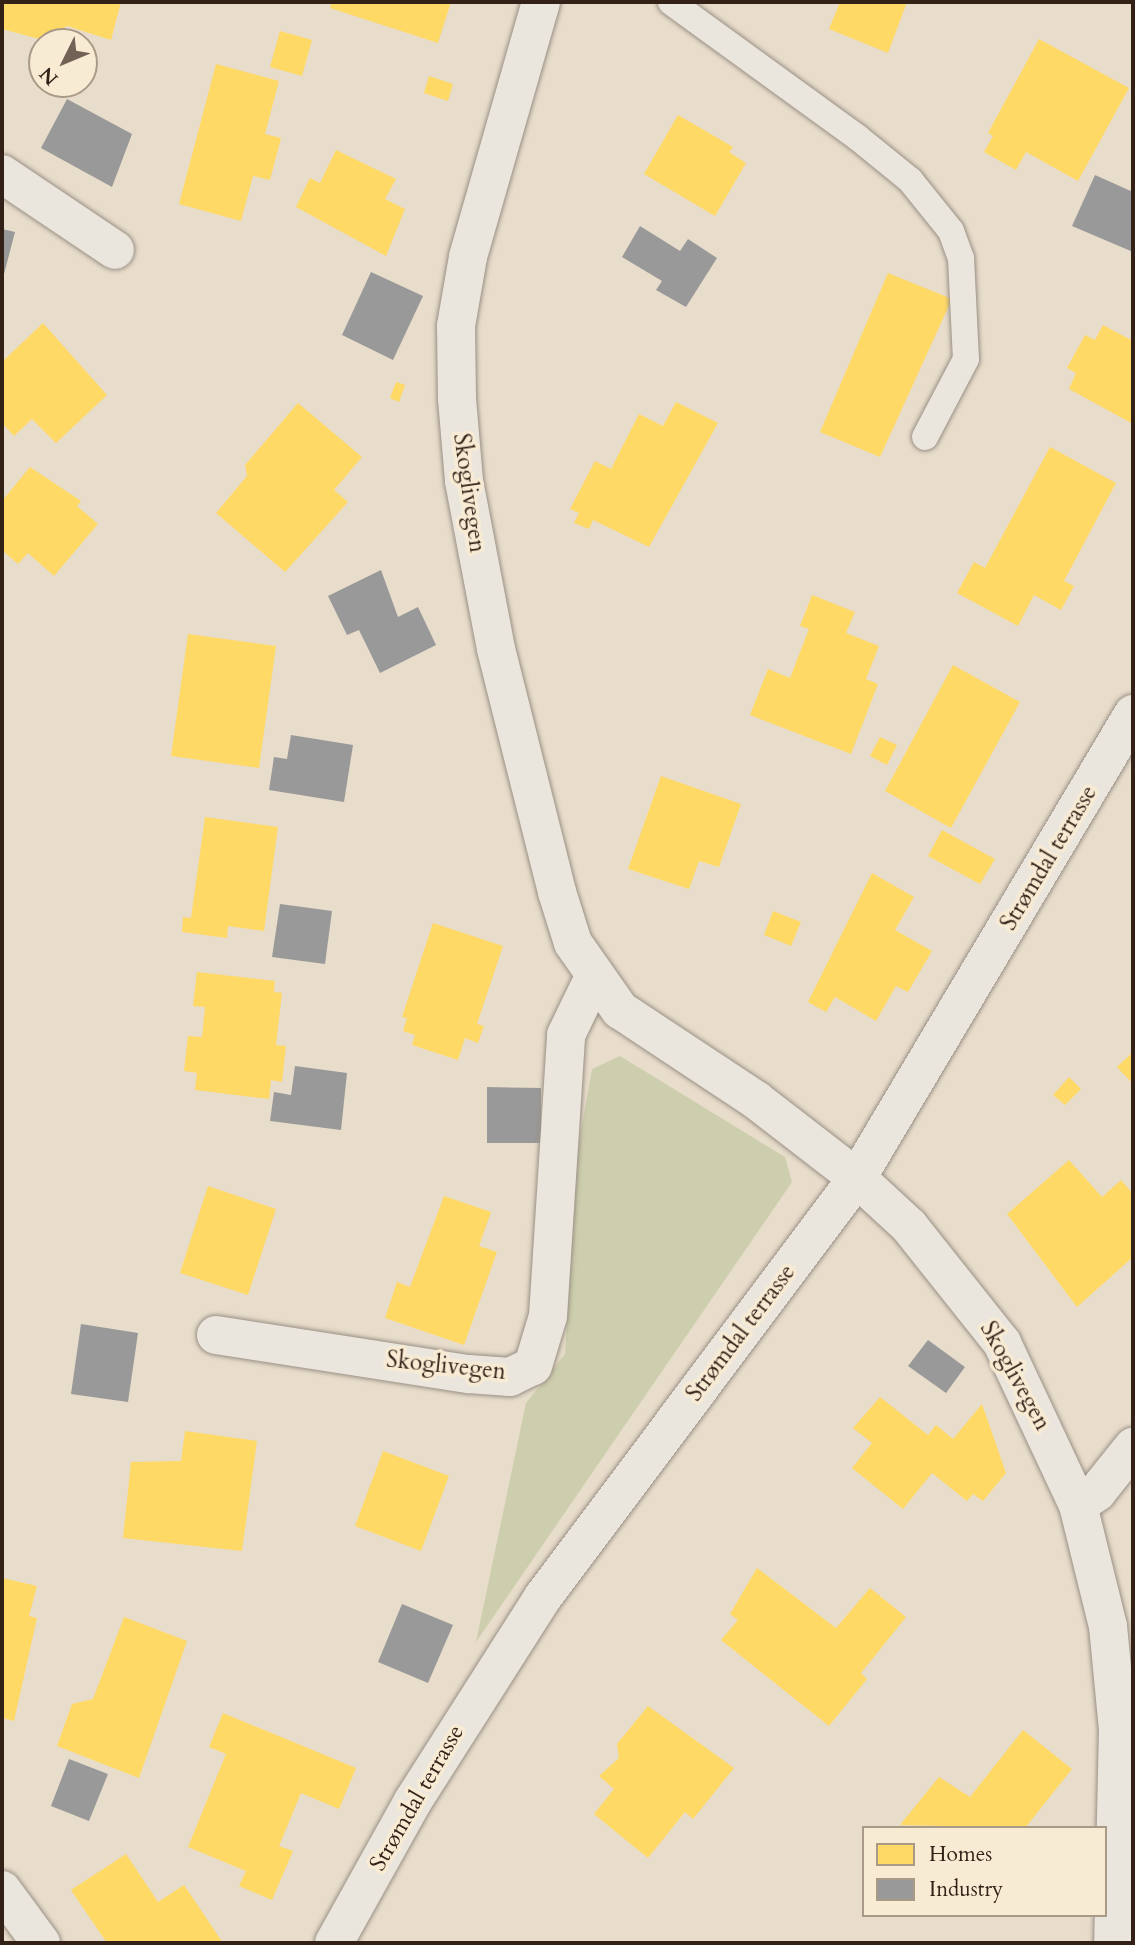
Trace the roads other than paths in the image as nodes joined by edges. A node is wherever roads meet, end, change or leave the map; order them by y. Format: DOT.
graph roads {
  1 [pos="541,2"];
  2 [pos="671,2"];
  3 [pos="2,174"];
  4 [pos="115,250"];
  5 [pos="925,438"];
  6 [pos="1133,714"];
  7 [pos="593,979"];
  8 [pos="857,1178"];
  9 [pos="216,1335"];
  10 [pos="1133,1447"];
  11 [pos="1078,1505"];
  12 [pos="2,1890"];
  13 [pos="41,1943"];
  14 [pos="334,1943"];
  15 [pos="1113,1943"];
  1 -- 7 [label="street, Skoglivegen"];
  2 -- 5 [label="lane"];
  3 -- 4 [label="street"];
  6 -- 8 [label="street, Strømdal terrasse"];
  7 -- 8 [label="street, Skoglivegen"];
  7 -- 9 [label="street, Skoglivegen"];
  8 -- 11 [label="street, Skoglivegen"];
  8 -- 14 [label="street, Strømdal terrasse"];
  10 -- 11 [label="street"];
  11 -- 15 [label="street, Skoglivegen"];
  12 -- 13 [label="street"];
}
